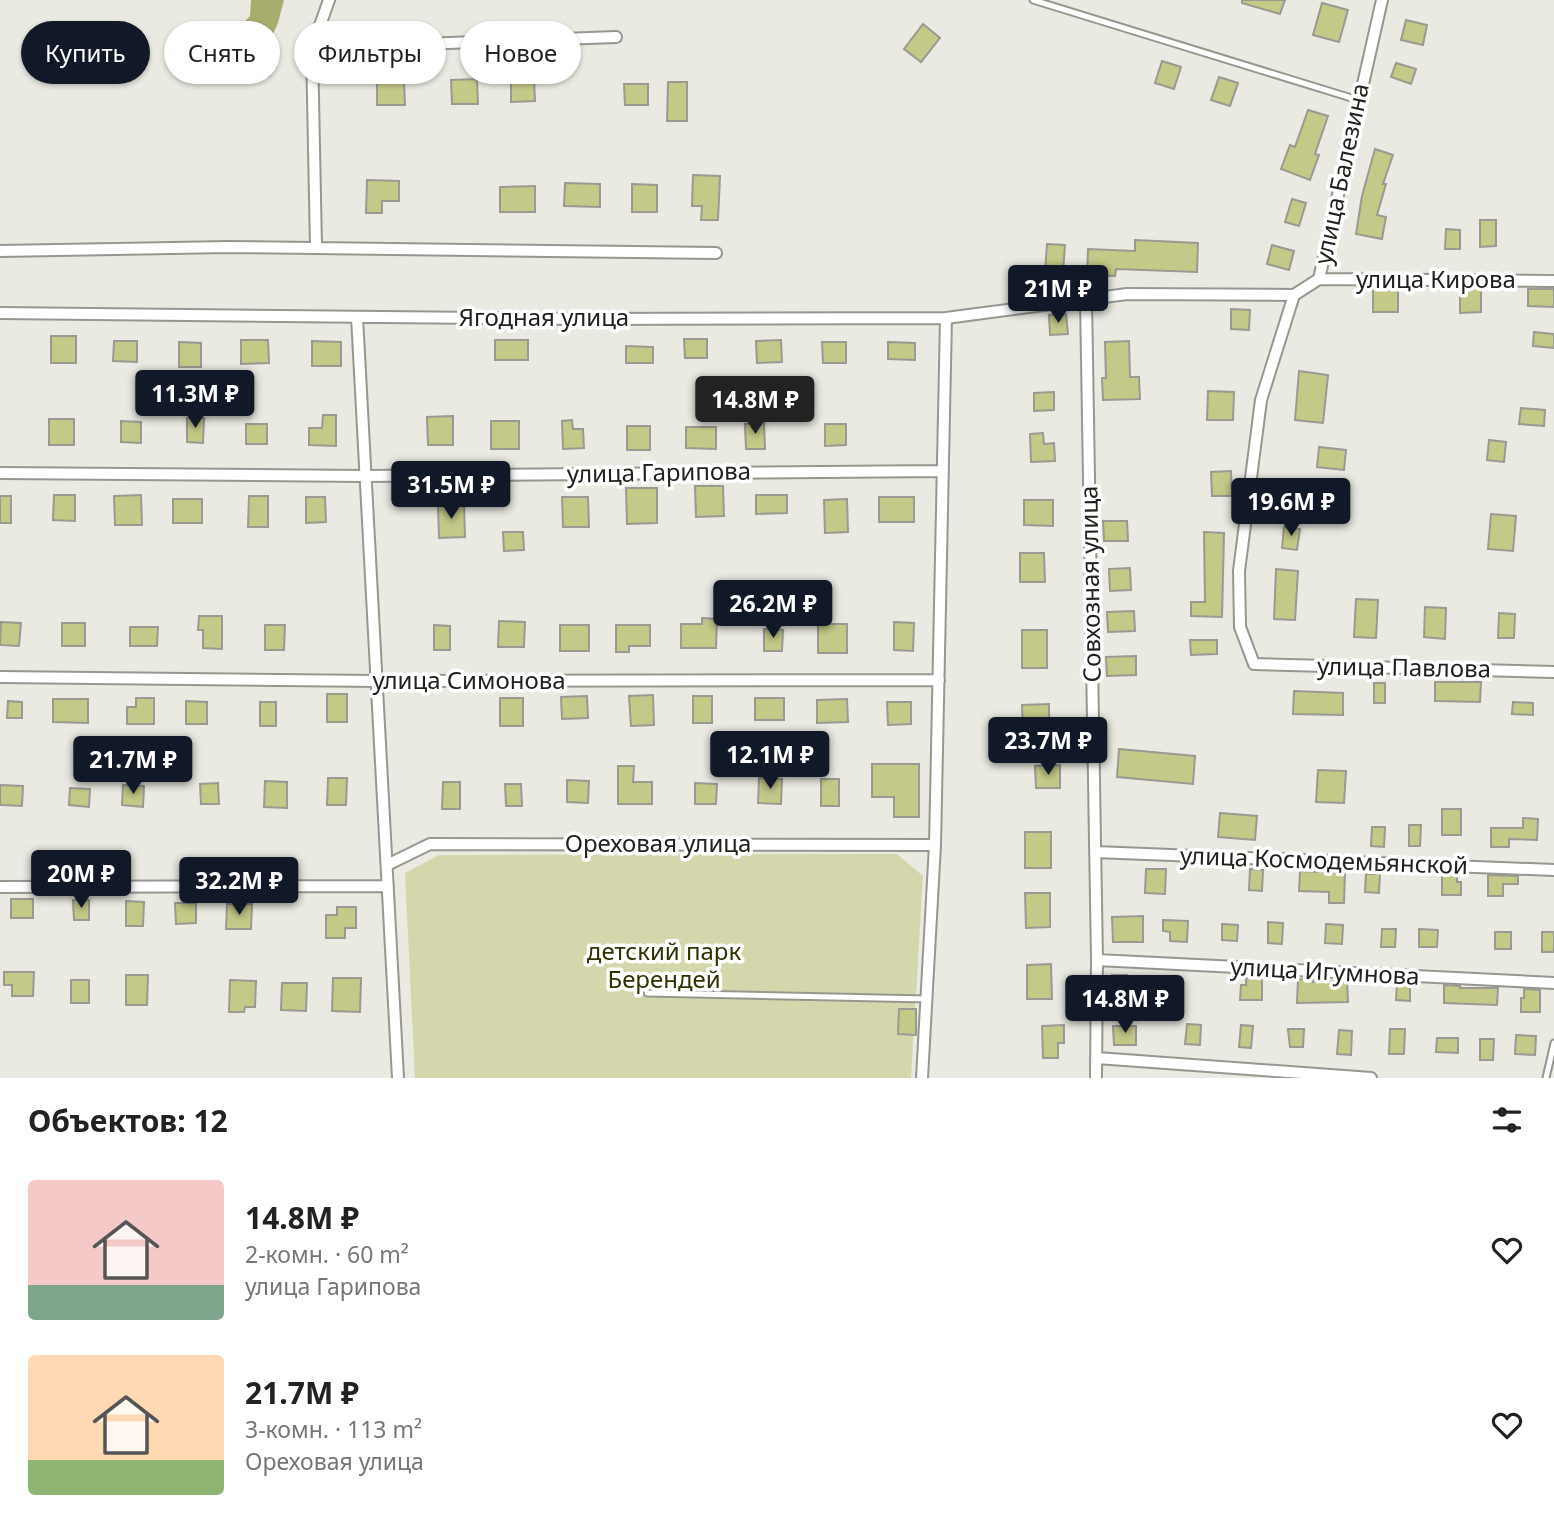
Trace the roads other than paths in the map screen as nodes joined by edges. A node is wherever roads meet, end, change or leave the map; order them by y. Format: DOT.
graph roads {
  1 [pos="329,0"];
  2 [pos="1033,0"];
  3 [pos="1382,0"];
  4 [pos="322,21"];
  5 [pos="616,37"];
  6 [pos="446,43"];
  7 [pos="313,84"];
  8 [pos="1358,100"];
  9 [pos="316,247"];
  10 [pos="0,251"];
  11 [pos="716,253"];
  12 [pos="1319,279"];
  13 [pos="1554,281"];
  14 [pos="1294,295"];
  15 [pos="1086,299"];
  16 [pos="0,313"];
  17 [pos="357,317"];
  18 [pos="946,318"];
  19 [pos="941,471"];
  20 [pos="0,473"];
  21 [pos="364,476"];
  22 [pos="1554,672"];
  23 [pos="0,677"];
  24 [pos="939,680"];
  25 [pos="378,681"];
  26 [pos="935,845"];
  27 [pos="1095,852"];
  28 [pos="387,865"];
  29 [pos="1554,870"];
  30 [pos="388,886"];
  31 [pos="0,887"];
  32 [pos="1097,960"];
  33 [pos="1554,983"];
  34 [pos="647,993"];
  35 [pos="927,999"];
  36 [pos="1554,1042"];
  37 [pos="1097,1058"];
  38 [pos="398,1078"];
  39 [pos="922,1078"];
  40 [pos="1096,1078"];
  41 [pos="1371,1078"];
  42 [pos="1546,1078"];
  1 -- 4 [label="street"];
  2 -- 8 [label="lane"];
  3 -- 8 [label="street, улица Балезина"];
  5 -- 6 [label="street"];
  7 -- 9 [label="street"];
  8 -- 12 [label="street, улица Балезина"];
  9 -- 10 [label="street"];
  9 -- 11 [label="street"];
  12 -- 13 [label="street, улица Кирова"];
  12 -- 14 [label="street, улица Балезина"];
  14 -- 15 [label="street"];
  14 -- 22 [label="street, улица Павлова"];
  15 -- 18 [label="street, Ягодная улица"];
  15 -- 27 [label="street, Совхозная улица"];
  16 -- 17 [label="street, Ягодная улица"];
  17 -- 18 [label="street, Ягодная улица"];
  17 -- 21 [label="street"];
  18 -- 19 [label="street"];
  19 -- 21 [label="street, улица Гарипова"];
  19 -- 24 [label="street"];
  20 -- 21 [label="street, улица Гарипова"];
  21 -- 25 [label="street"];
  23 -- 25 [label="street, улица Симонова"];
  24 -- 25 [label="street, улица Симонова"];
  24 -- 26 [label="street"];
  25 -- 28 [label="street"];
  26 -- 28 [label="street, Ореховая улица"];
  26 -- 35 [label="street"];
  27 -- 29 [label="street, улица Космодемьянской"];
  27 -- 32 [label="street, Совхозная улица"];
  28 -- 30 [label="street"];
  30 -- 31 [label="street"];
  30 -- 38 [label="street"];
  32 -- 33 [label="street, улица Игумнова"];
  32 -- 37 [label="street, Совхозная улица"];
  34 -- 35 [label="lane"];
  35 -- 39 [label="street"];
  36 -- 42 [label="lane"];
  37 -- 40 [label="street, Совхозная улица"];
  37 -- 41 [label="street"];
}
